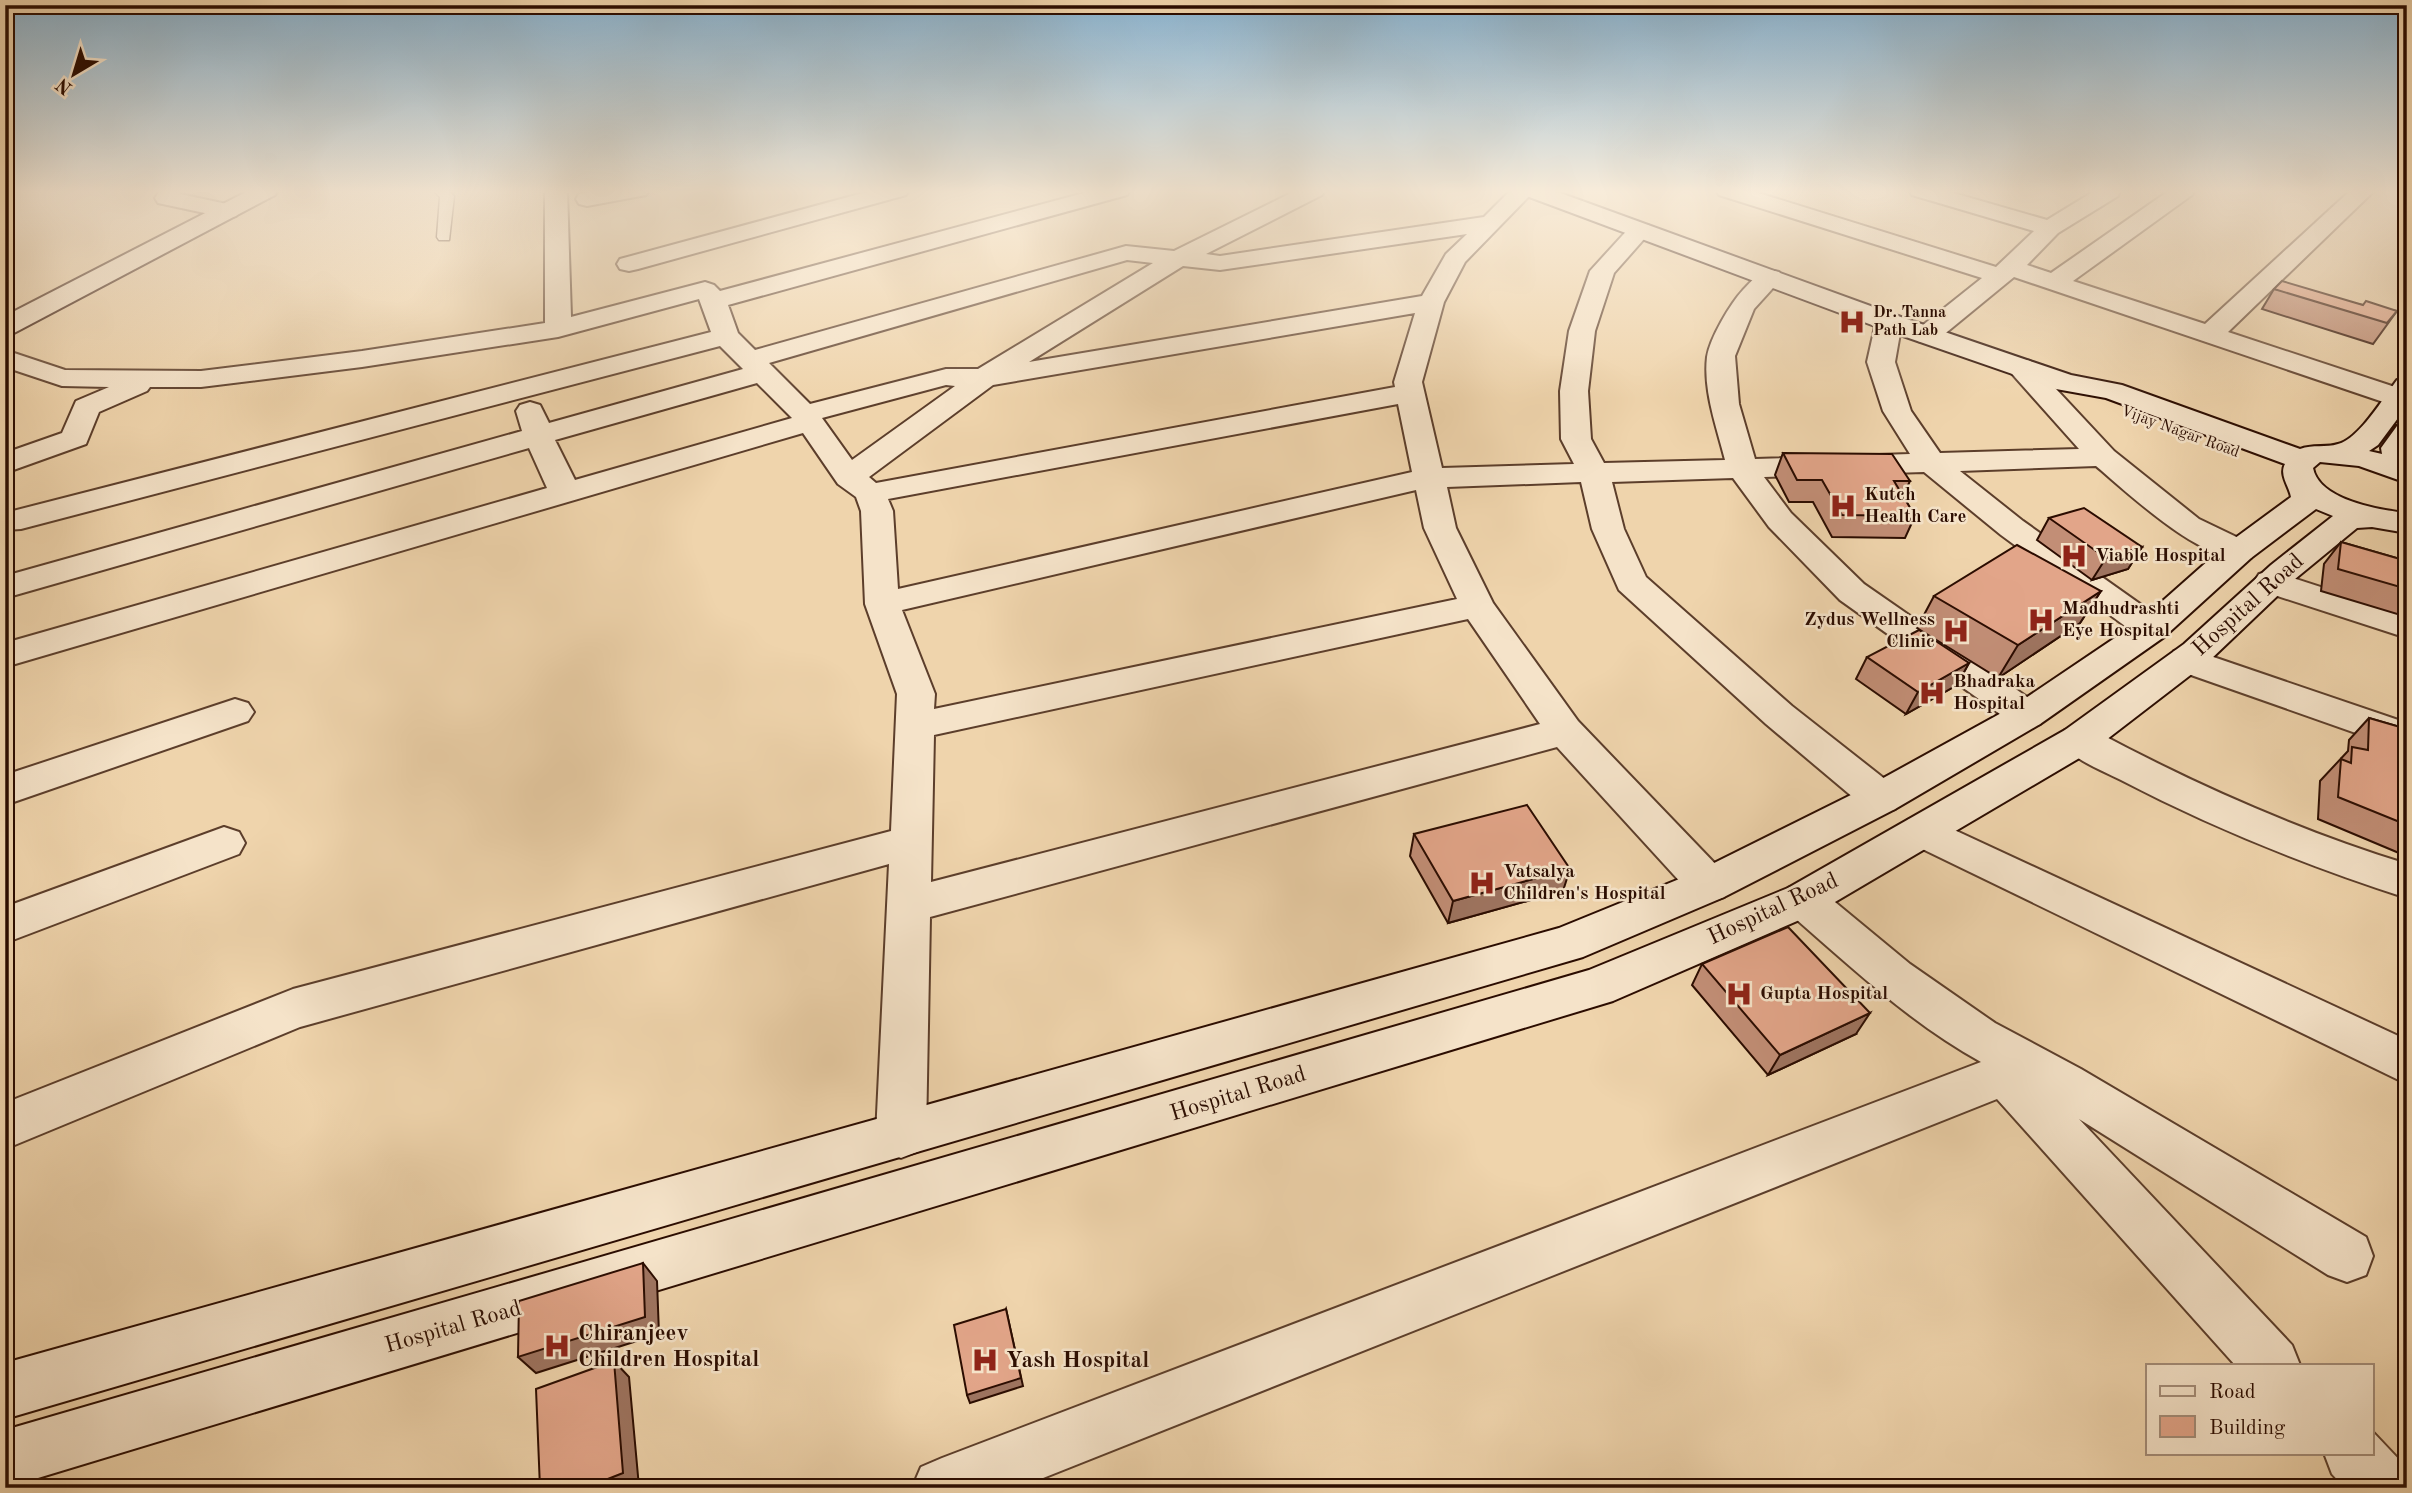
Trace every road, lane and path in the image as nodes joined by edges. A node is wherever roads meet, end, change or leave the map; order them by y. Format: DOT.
graph roads {
  1 [pos="134,260"];
  2 [pos="557,260"];
  3 [pos="645,260"];
  4 [pos="865,260"];
  5 [pos="1101,260"];
  6 [pos="1176,260"];
  7 [pos="1193,260"];
  8 [pos="1243,260"];
  9 [pos="1455,260"];
  10 [pos="1612,260"];
  11 [pos="1722,260"];
  12 [pos="1963,260"];
  13 [pos="2018,260"];
  14 [pos="2086,260"];
  15 [pos="2290,260"];
  16 [pos="629,264"];
  17 [pos="2005,272"];
  18 [pos="1770,277"];
  19 [pos="2054,282"];
  20 [pos="714,301"];
  21 [pos="1431,302"];
  22 [pos="1889,322"];
  23 [pos="5,327"];
  24 [pos="558,329"];
  25 [pos="1927,335"];
  26 [pos="2209,335"];
  27 [pos="747,356"];
  28 [pos="5,358"];
  29 [pos="2020,367"];
  30 [pos="984,378"];
  31 [pos="152,379"];
  32 [pos="521,379"];
  33 [pos="1411,393"];
  34 [pos="2404,395"];
  35 [pos="807,418"];
  36 [pos="2407,432"];
  37 [pos="537,435"];
  38 [pos="2344,454"];
  39 [pos="2102,457"];
  40 [pos="1931,462"];
  41 [pos="5,464"];
  42 [pos="1742,468"];
  43 [pos="2404,472"];
  44 [pos="1594,473"];
  45 [pos="2301,473"];
  46 [pos="1429,478"];
  47 [pos="860,485"];
  48 [pos="565,492"];
  49 [pos="2388,520"];
  50 [pos="10,523"];
  51 [pos="2255,567"];
  52 [pos="5,587"];
  53 [pos="882,604"];
  54 [pos="1477,606"];
  55 [pos="2407,627"];
  56 [pos="2152,629"];
  57 [pos="5,655"];
  58 [pos="2187,660"];
  59 [pos="235,712"];
  60 [pos="2027,715"];
  61 [pos="915,726"];
  62 [pos="1565,731"];
  63 [pos="2407,737"];
  64 [pos="2079,740"];
  65 [pos="5,790"];
  66 [pos="1881,798"];
  67 [pos="1922,831"];
  68 [pos="911,842"];
  69 [pos="224,843"];
  70 [pos="2407,881"];
  71 [pos="1709,885"];
  72 [pos="1803,900"];
  73 [pos="909,905"];
  74 [pos="5,925"];
  75 [pos="2407,1063"];
  76 [pos="2018,1070"];
  77 [pos="5,1126"];
  78 [pos="901,1135"];
  79 [pos="2347,1256"];
  80 [pos="2271,1364"];
  81 [pos="5,1391"];
  82 [pos="2354,1454"];
  83 [pos="5,1459"];
  84 [pos="943,1488"];
  85 [pos="2385,1488"];
  1 -- 23 [label="street"];
  2 -- 24 [label="street"];
  3 -- 16 [label="street"];
  4 -- 20 [label="street"];
  5 -- 27 [label="street"];
  6 -- 30 [label="street"];
  7 -- 8 [label="street"];
  9 -- 21 [label="street"];
  10 -- 44 [label="street"];
  11 -- 18 [label="street, Vijay Nagar Road"];
  12 -- 17 [label="street"];
  13 -- 17 [label="street"];
  14 -- 19 [label="street"];
  15 -- 26 [label="street"];
  17 -- 19 [label="street"];
  17 -- 25 [label="street"];
  18 -- 22 [label="street, Vijay Nagar Road"];
  18 -- 42 [label="street"];
  19 -- 26 [label="street"];
  20 -- 24 [label="street"];
  20 -- 27 [label="street"];
  21 -- 30 [label="street"];
  21 -- 33 [label="street"];
  22 -- 25 [label="street, Vijay Nagar Road"];
  22 -- 40 [label="street"];
  24 -- 31 [label="street"];
  25 -- 29 [label="street, Vijay Nagar Road"];
  26 -- 34 [label="street"];
  27 -- 32 [label="street"];
  27 -- 35 [label="street"];
  27 -- 37 [label="street"];
  28 -- 31 [label="street"];
  29 -- 39 [label="street"];
  29 -- 45 [label="street, Vijay Nagar Road"];
  30 -- 35 [label="street"];
  30 -- 47 [label="street"];
  31 -- 41 [label="street"];
  32 -- 37 [label="street"];
  32 -- 50 [label="street"];
  33 -- 46 [label="street"];
  33 -- 47 [label="street"];
  34 -- 38 [label="street"];
  35 -- 47 [label="street"];
  35 -- 48 [label="street"];
  36 -- 43 [label="street"];
  37 -- 48 [label="street"];
  37 -- 52 [label="street"];
  38 -- 43 [label="street"];
  38 -- 45 [label="street"];
  39 -- 40 [label="street"];
  39 -- 51 [label="street"];
  40 -- 42 [label="street"];
  40 -- 56 [label="street"];
  42 -- 44 [label="street"];
  42 -- 60 [label="street"];
  44 -- 46 [label="street"];
  44 -- 66 [label="street"];
  45 -- 49 [label="street, Vijay Nagar Road"];
  45 -- 51 [label="street, Hospital Road"];
  46 -- 53 [label="street"];
  46 -- 54 [label="street"];
  47 -- 53 [label="street"];
  48 -- 57 [label="street"];
  49 -- 51 [label="street, Hospital Road"];
  51 -- 55 [label="street"];
  51 -- 56 [label="street, Hospital Road"];
  51 -- 58 [label="street, Hospital Road"];
  53 -- 61 [label="street"];
  54 -- 61 [label="street"];
  54 -- 62 [label="street"];
  56 -- 60 [label="street, Hospital Road"];
  58 -- 63 [label="street"];
  58 -- 64 [label="street, Hospital Road"];
  59 -- 65 [label="street"];
  60 -- 66 [label="street, Hospital Road"];
  61 -- 68 [label="street"];
  62 -- 71 [label="street"];
  62 -- 73 [label="street"];
  64 -- 67 [label="street, Hospital Road"];
  64 -- 70 [label="street"];
  66 -- 71 [label="street, Hospital Road"];
  67 -- 72 [label="street, Hospital Road"];
  67 -- 75 [label="street"];
  68 -- 73 [label="street"];
  68 -- 77 [label="street"];
  69 -- 74 [label="street"];
  71 -- 78 [label="street, Hospital Road"];
  72 -- 76 [label="street"];
  72 -- 83 [label="street, Hospital Road"];
  73 -- 78 [label="street"];
  76 -- 79 [label="street"];
  76 -- 80 [label="street"];
  76 -- 84 [label="street"];
  78 -- 81 [label="street, Hospital Road"];
  82 -- 85 [label="street"];
}
